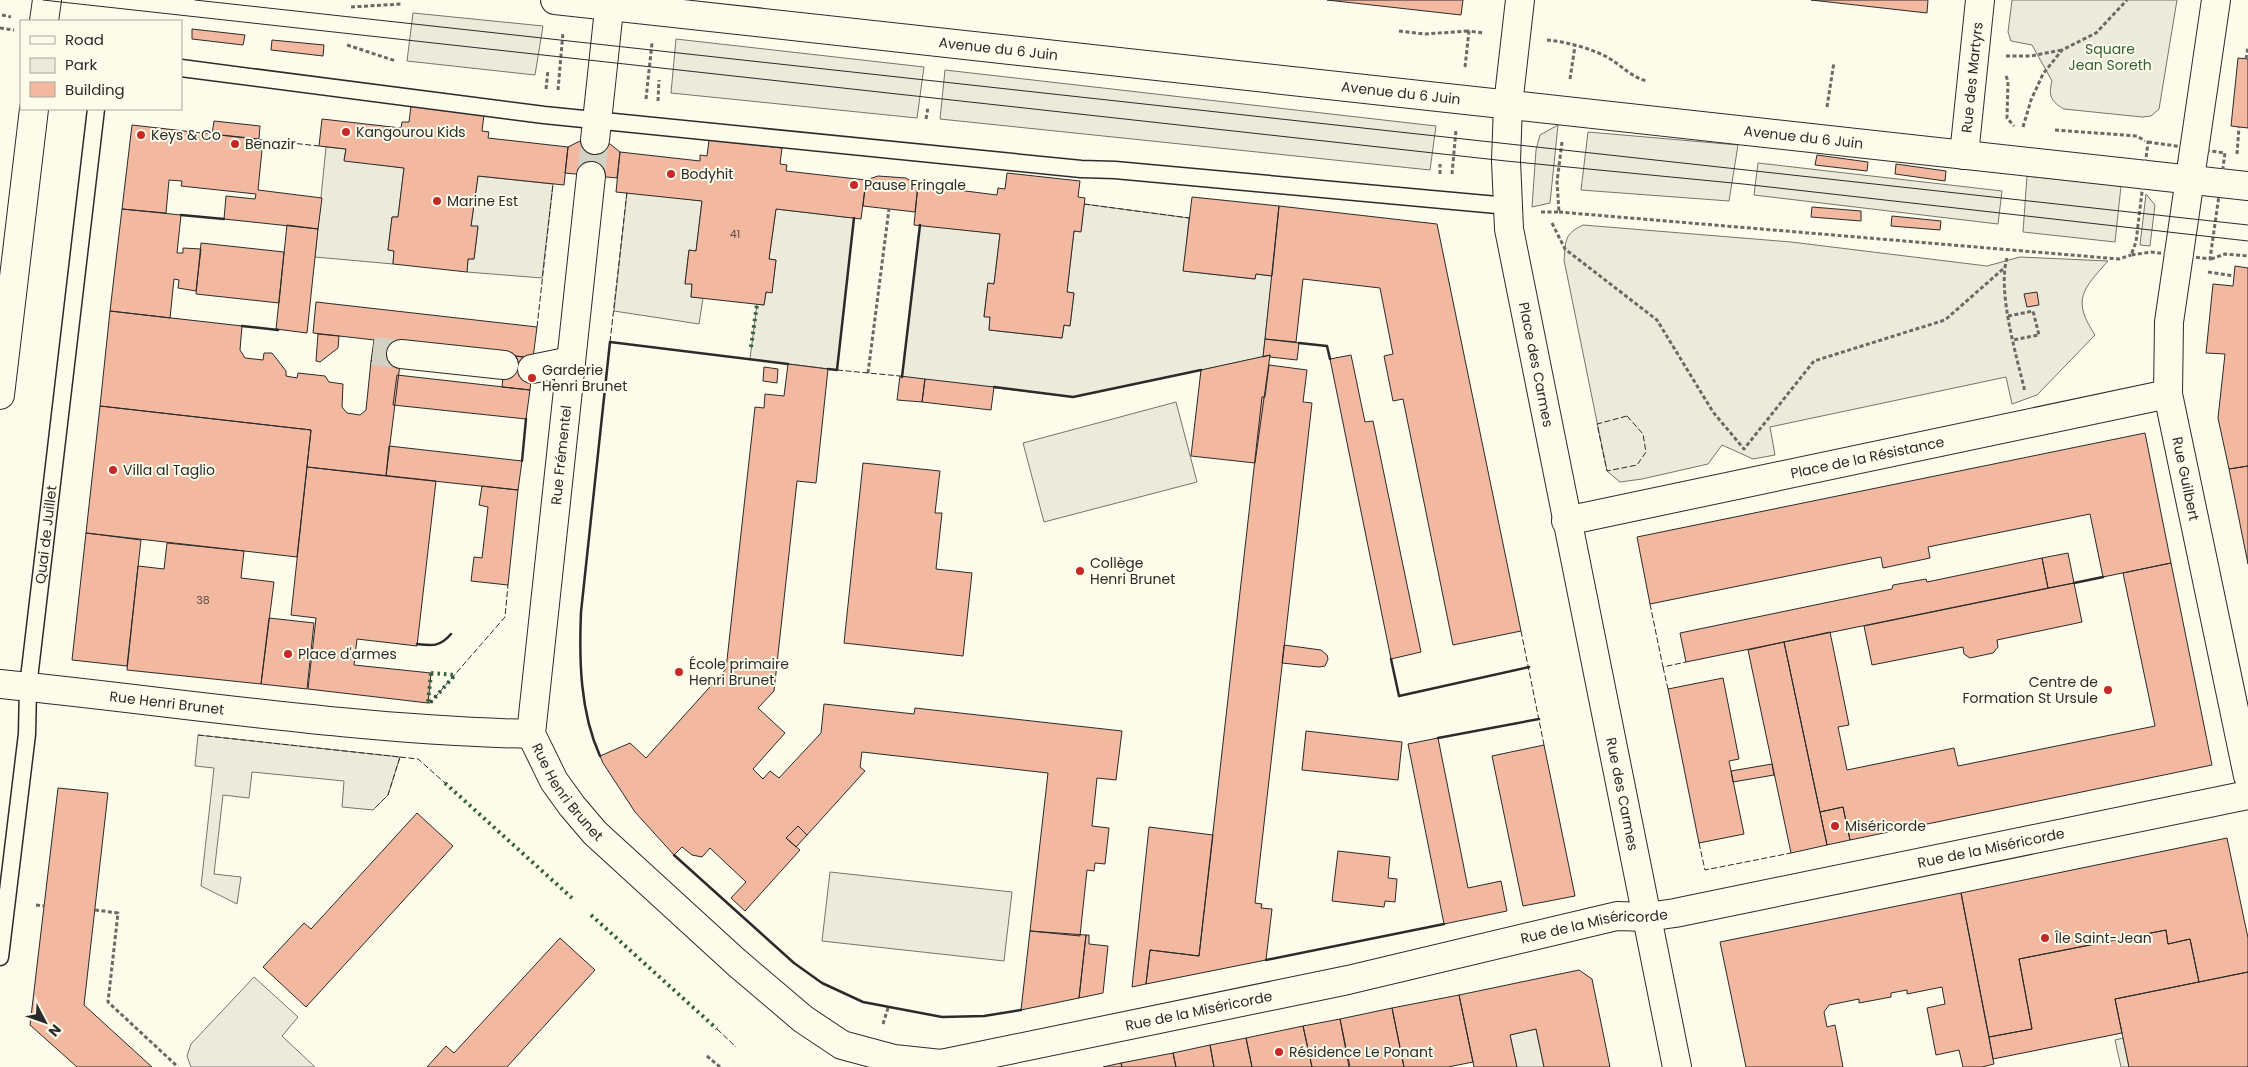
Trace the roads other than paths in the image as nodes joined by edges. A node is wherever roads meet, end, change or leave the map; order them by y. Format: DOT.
graph roads {
  1 [pos="47,0"];
  2 [pos="555,0"];
  3 [pos="1520,0"];
  4 [pos="1980,0"];
  5 [pos="2216,0"];
  6 [pos="610,3"];
  7 [pos="44,20"];
  8 [pos="182,68"];
  9 [pos="1508,105"];
  10 [pos="34,110"];
  11 [pos="96,111"];
  12 [pos="596,130"];
  13 [pos="1964,155"];
  14 [pos="592,176"];
  15 [pos="2190,180"];
  16 [pos="2248,186"];
  17 [pos="1508,206"];
  18 [pos="401,354"];
  19 [pos="571,361"];
  20 [pos="504,365"];
  21 [pos="532,368"];
  22 [pos="2168,394"];
  23 [pos="0,395"];
  24 [pos="1566,522"];
  25 [pos="0,684"];
  26 [pos="28,686"];
  27 [pos="531,734"];
  28 [pos="2248,776"];
  29 [pos="2248,795"];
  30 [pos="1647,917"];
  31 [pos="0,957"];
  32 [pos="939,1065"];
  33 [pos="1677,1067"];
  1 -- 7 [label="street"];
  2 -- 6 [label="street, Avenue du 6 Juin"];
  3 -- 9 [label="street"];
  4 -- 13 [label="street, Rue des Martyrs"];
  5 -- 15 [label="street, Rue Guilbert"];
  6 -- 9 [label="street, Avenue du 6 Juin"];
  6 -- 12 [label="street"];
  8 -- 12 [label="lane"];
  9 -- 13 [label="street, Avenue du 6 Juin"];
  9 -- 17 [label="street"];
  10 -- 23 [label="street"];
  11 -- 26 [label="lane, Quai de Juillet"];
  12 -- 17 [label="lane"];
  13 -- 15 [label="street, Avenue du 6 Juin"];
  14 -- 19 [label="street, Rue Frémentel"];
  15 -- 16 [label="street, Avenue du 6 Juin"];
  15 -- 22 [label="street, Rue Guilbert"];
  17 -- 24 [label="street, Place des Carmes"];
  18 -- 20 [label="street"];
  19 -- 21 [label="street"];
  19 -- 27 [label="street, Rue Frémentel"];
  22 -- 24 [label="street, Place de la Résistance"];
  22 -- 28 [label="street, Rue Guilbert"];
  24 -- 30 [label="street, Rue des Carmes"];
  25 -- 26 [label="street, Rue Henri Brunet"];
  26 -- 27 [label="street, Rue Henri Brunet"];
  26 -- 31 [label="lane, Quai de Juillet"];
  27 -- 32 [label="street, Rue Henri Brunet"];
  29 -- 30 [label="street, Rue de la Miséricorde"];
  30 -- 32 [label="street, Rue de la Miséricorde"];
  30 -- 33 [label="street, Rue des Carmes"];
}
